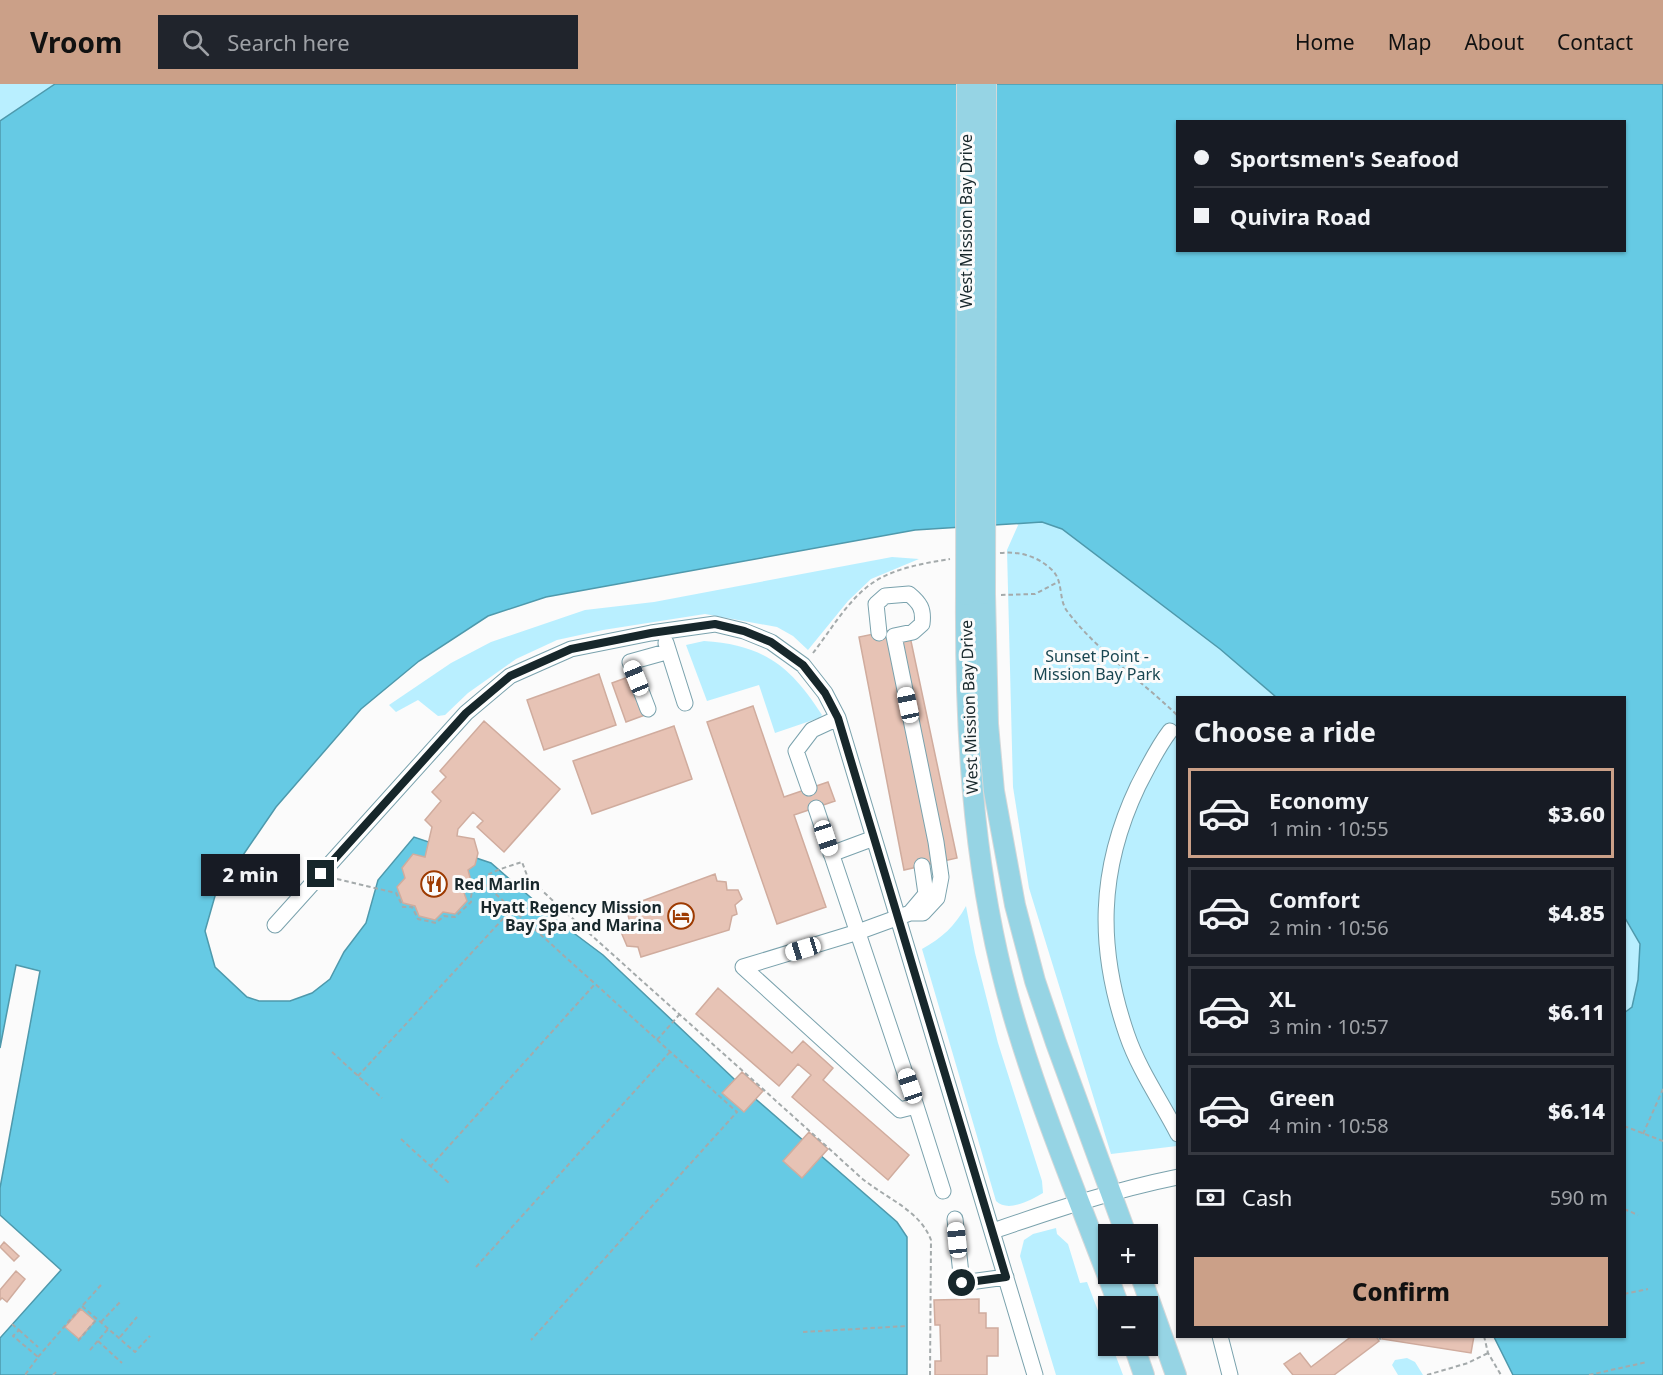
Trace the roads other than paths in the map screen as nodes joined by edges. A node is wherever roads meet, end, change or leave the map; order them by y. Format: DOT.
graph roads {
  1 [pos="967,84"];
  2 [pos="986,84"];
  3 [pos="983,595"];
  4 [pos="664,631"];
  5 [pos="879,633"];
  6 [pos="666,652"];
  7 [pos="685,703"];
  8 [pos="648,709"];
  9 [pos="838,718"];
  10 [pos="1170,731"];
  11 [pos="809,788"];
  12 [pos="816,808"];
  13 [pos="874,838"];
  14 [pos="831,854"];
  15 [pos="922,866"];
  16 [pos="904,916"];
  17 [pos="274,925"];
  18 [pos="858,932"];
  19 [pos="916,1106"];
  20 [pos="1176,1130"];
  21 [pos="1176,1178"];
  22 [pos="942,1191"];
  23 [pos="1111,1193"];
  24 [pos="1080,1202"];
  25 [pos="954,1219"];
  26 [pos="1122,1224"];
  27 [pos="993,1231"];
  28 [pos="1006,1277"];
  29 [pos="1144,1284"];
  30 [pos="1115,1296"];
  31 [pos="1221,1338"];
  32 [pos="1137,1356"];
  33 [pos="1035,1375"];
  34 [pos="1144,1375"];
  35 [pos="1176,1375"];
  36 [pos="1230,1375"];
  1 -- 3 [label="main road, West Mission Bay Drive, bridge"];
  2 -- 3 [label="main road, West Mission Bay Drive, bridge"];
  3 -- 23 [label="main road, West Mission Bay Drive"];
  3 -- 24 [label="main road, West Mission Bay Drive"];
  4 -- 6 [label="street"];
  4 -- 9 [label="street"];
  4 -- 17 [label="street"];
  5 -- 16 [label="street"];
  6 -- 7 [label="street"];
  6 -- 8 [label="street"];
  9 -- 11 [label="street"];
  9 -- 13 [label="street"];
  10 -- 20 [label="street"];
  12 -- 14 [label="street"];
  13 -- 14 [label="street"];
  13 -- 16 [label="street"];
  14 -- 18 [label="street"];
  15 -- 16 [label="street"];
  16 -- 18 [label="street"];
  16 -- 27 [label="street"];
  18 -- 19 [label="street"];
  18 -- 19 [label="street"];
  19 -- 22 [label="street"];
  21 -- 23 [label="street"];
  23 -- 24 [label="street"];
  23 -- 26 [label="main road, West Mission Bay Drive"];
  24 -- 27 [label="street"];
  24 -- 30 [label="main road, West Mission Bay Drive"];
  25 -- 28 [label="street"];
  27 -- 28 [label="street"];
  28 -- 33 [label="street"];
  29 -- 35 [label="main road"];
  31 -- 36 [label="street"];
  32 -- 34 [label="main road"];
}
